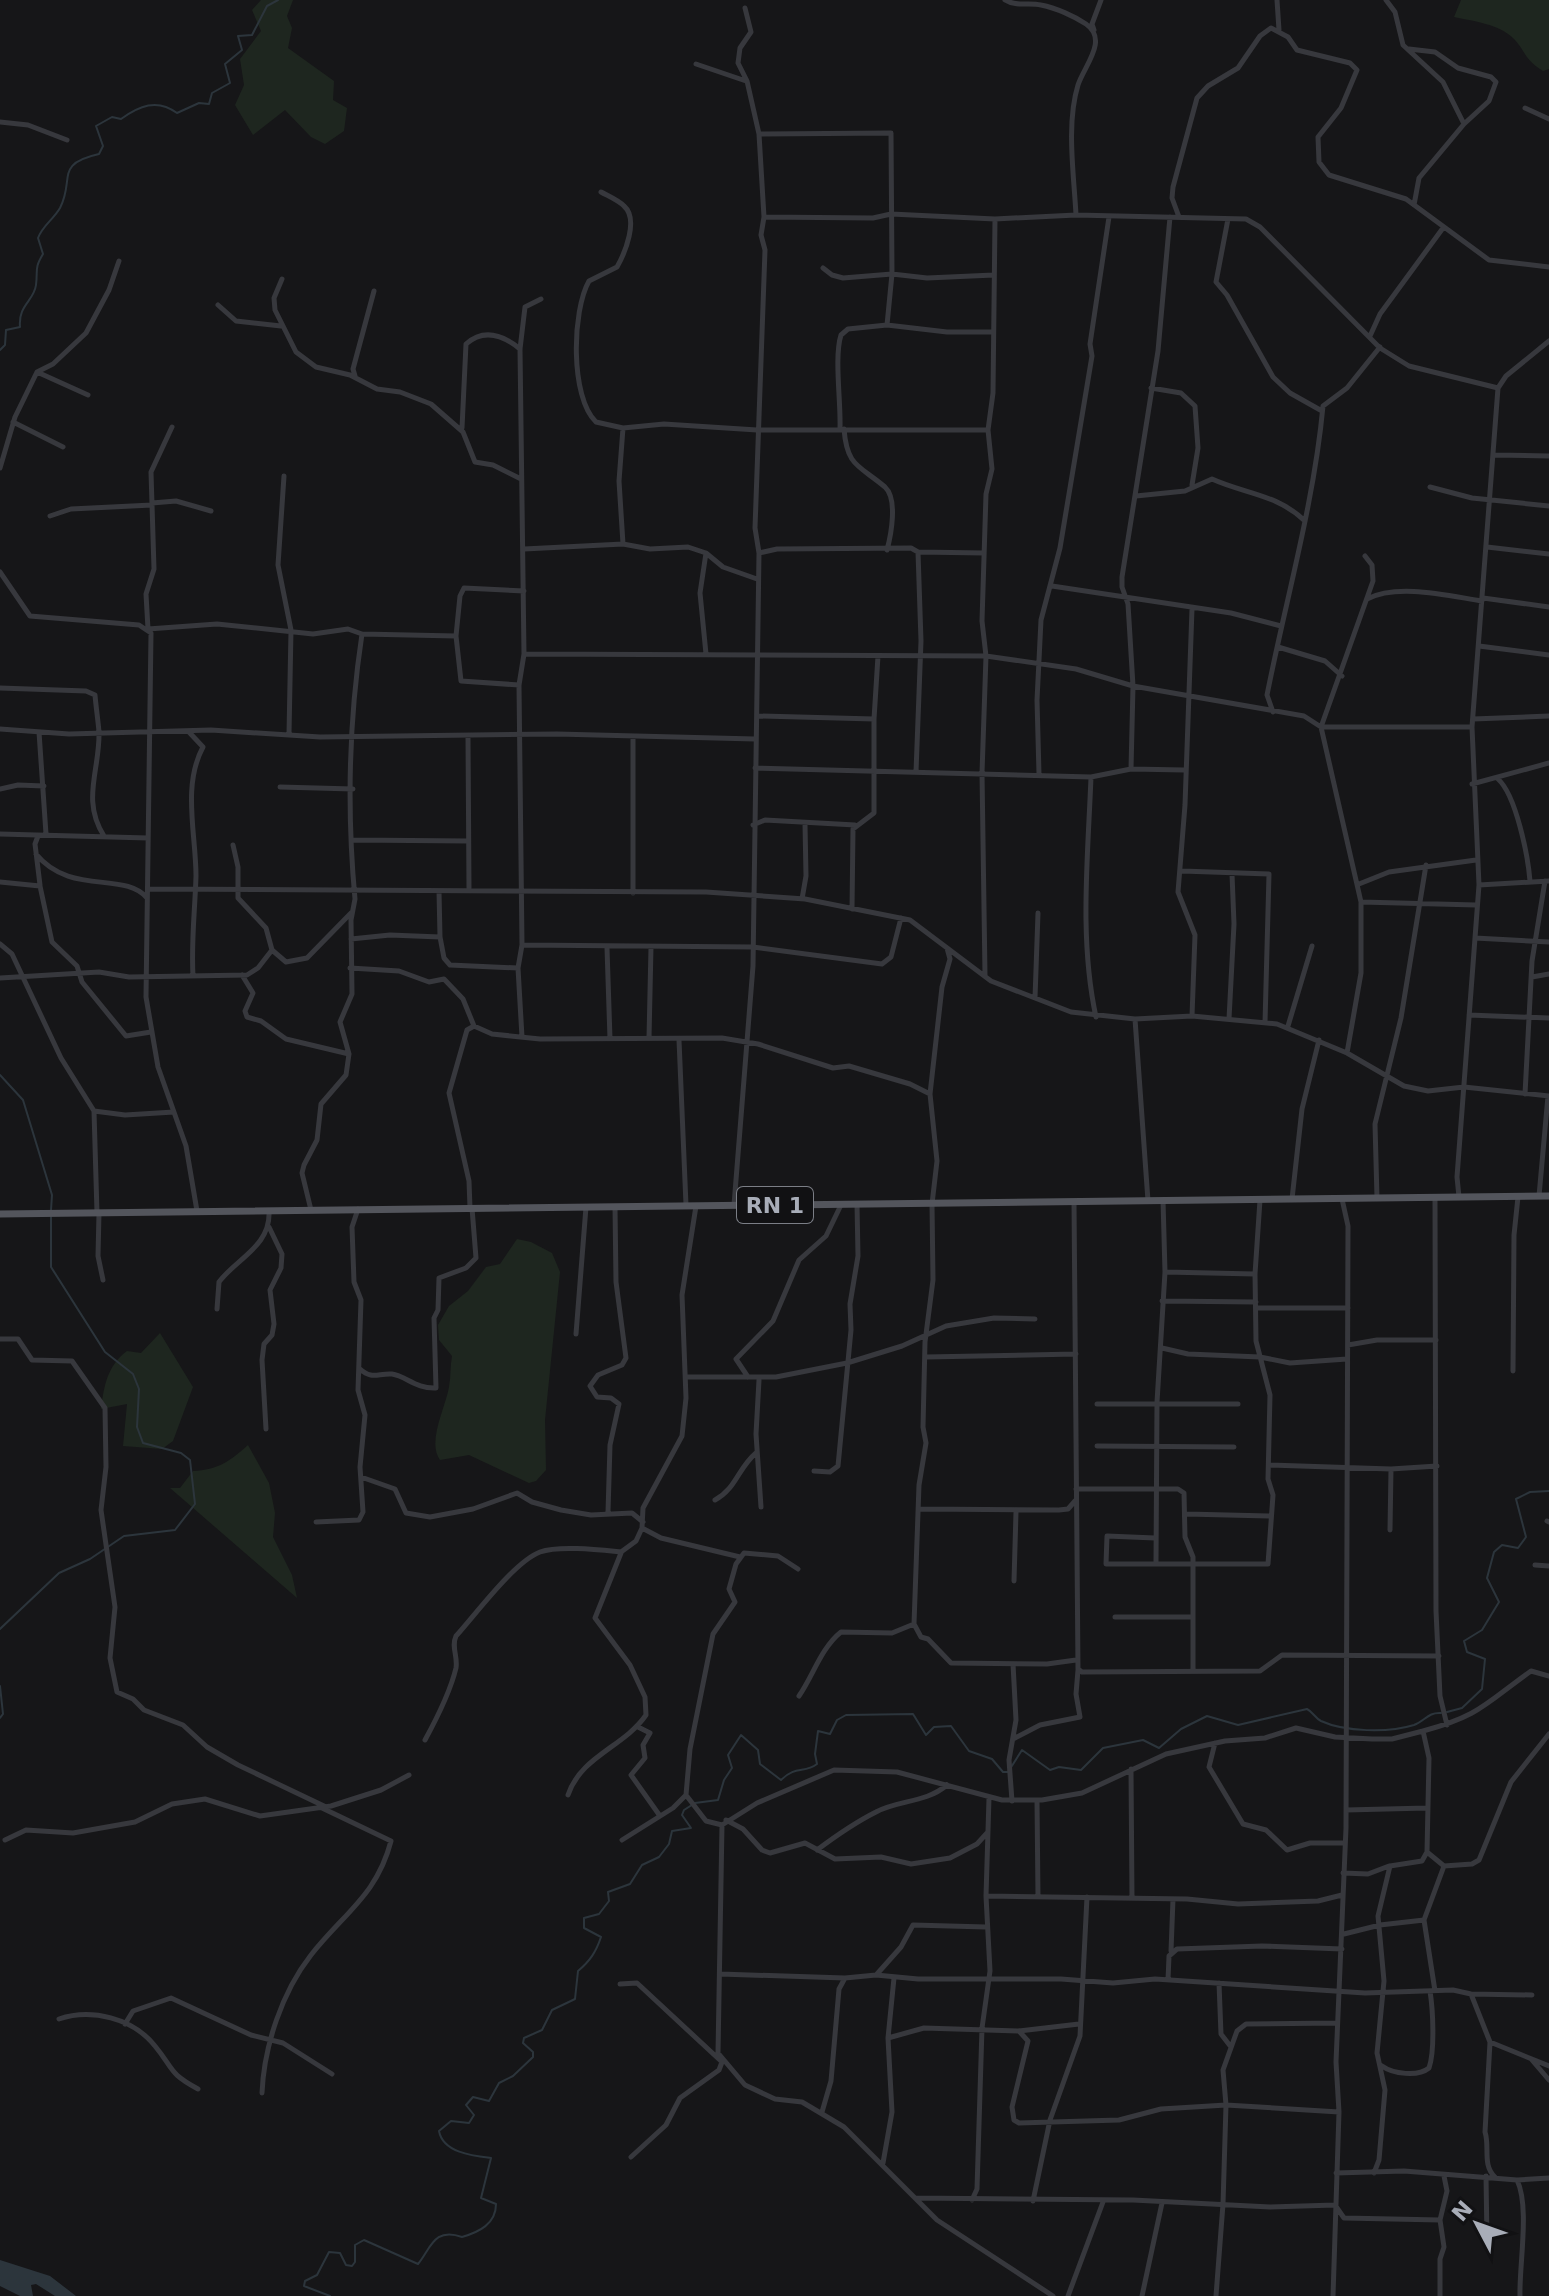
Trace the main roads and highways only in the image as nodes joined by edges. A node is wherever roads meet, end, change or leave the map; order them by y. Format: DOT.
graph roads {
  1 [pos="1549,1196"];
  2 [pos="0,1214"];
  1 -- 2 [label="main road, RN 1"];
}
